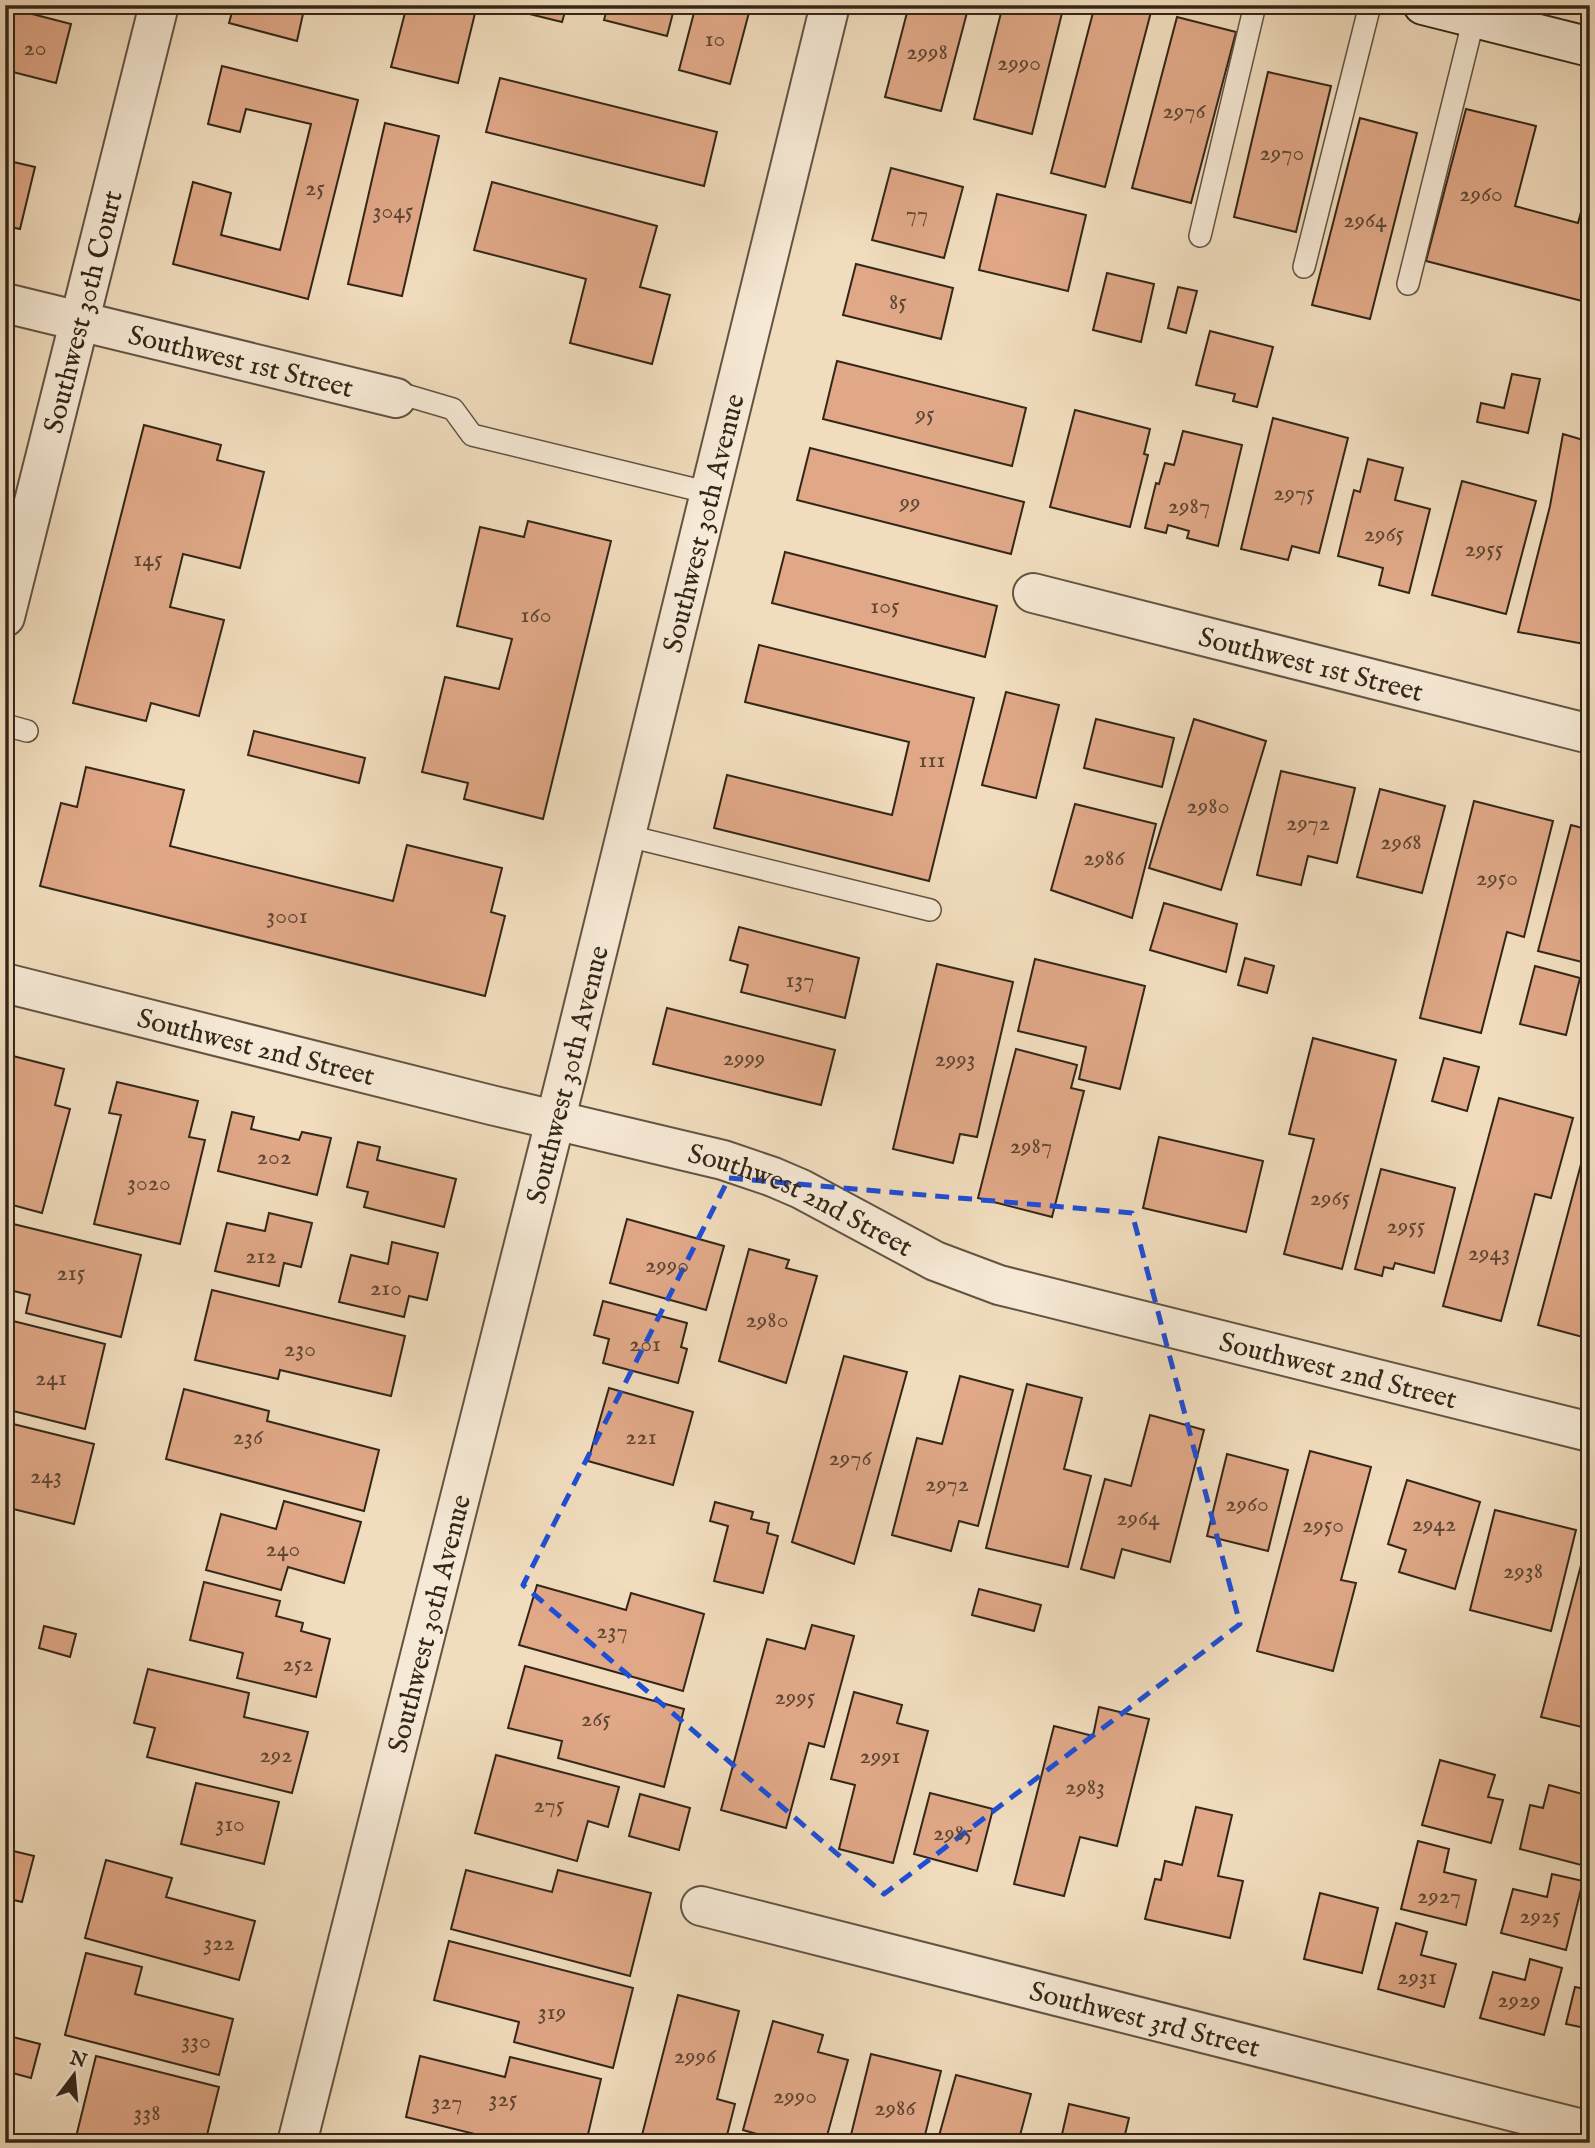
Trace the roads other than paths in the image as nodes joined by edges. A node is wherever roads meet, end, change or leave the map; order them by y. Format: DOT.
graph roads {
  1 [pos="159,5"];
  2 [pos="830,5"];
  3 [pos="1255,5"];
  4 [pos="1370,5"];
  5 [pos="1423,5"];
  6 [pos="1474,18"];
  7 [pos="1590,47"];
  8 [pos="1200,236"];
  9 [pos="1304,267"];
  10 [pos="1408,284"];
  11 [pos="5,303"];
  12 [pos="80,321"];
  13 [pos="402,397"];
  14 [pos="710,493"];
  15 [pos="1033,593"];
  16 [pos="5,617"];
  17 [pos="5,725"];
  18 [pos="27,731"];
  19 [pos="1590,734"];
  20 [pos="624,835"];
  21 [pos="930,910"];
  22 [pos="5,983"];
  23 [pos="554,1120"];
  24 [pos="1590,1432"];
  25 [pos="701,1906"];
  26 [pos="1590,2132"];
  27 [pos="297,2143"];
  1 -- 12 [label="street, Southwest 30th Court"];
  2 -- 14 [label="street, Southwest 30th Avenue"];
  3 -- 8 [label="lane"];
  4 -- 9 [label="lane"];
  5 -- 6 [label="street"];
  6 -- 7 [label="street"];
  6 -- 10 [label="lane"];
  11 -- 12 [label="street, Southwest 1st Street"];
  12 -- 13 [label="street, Southwest 1st Street"];
  12 -- 16 [label="street, Southwest 30th Court"];
  13 -- 14 [label="lane"];
  14 -- 20 [label="street, Southwest 30th Avenue"];
  15 -- 19 [label="street, Southwest 1st Street"];
  17 -- 18 [label="lane"];
  20 -- 21 [label="lane"];
  20 -- 23 [label="street, Southwest 30th Avenue"];
  22 -- 23 [label="street, Southwest 2nd Street"];
  23 -- 24 [label="street, Southwest 2nd Street"];
  23 -- 27 [label="street, Southwest 30th Avenue"];
  25 -- 26 [label="street, Southwest 3rd Street"];
}
